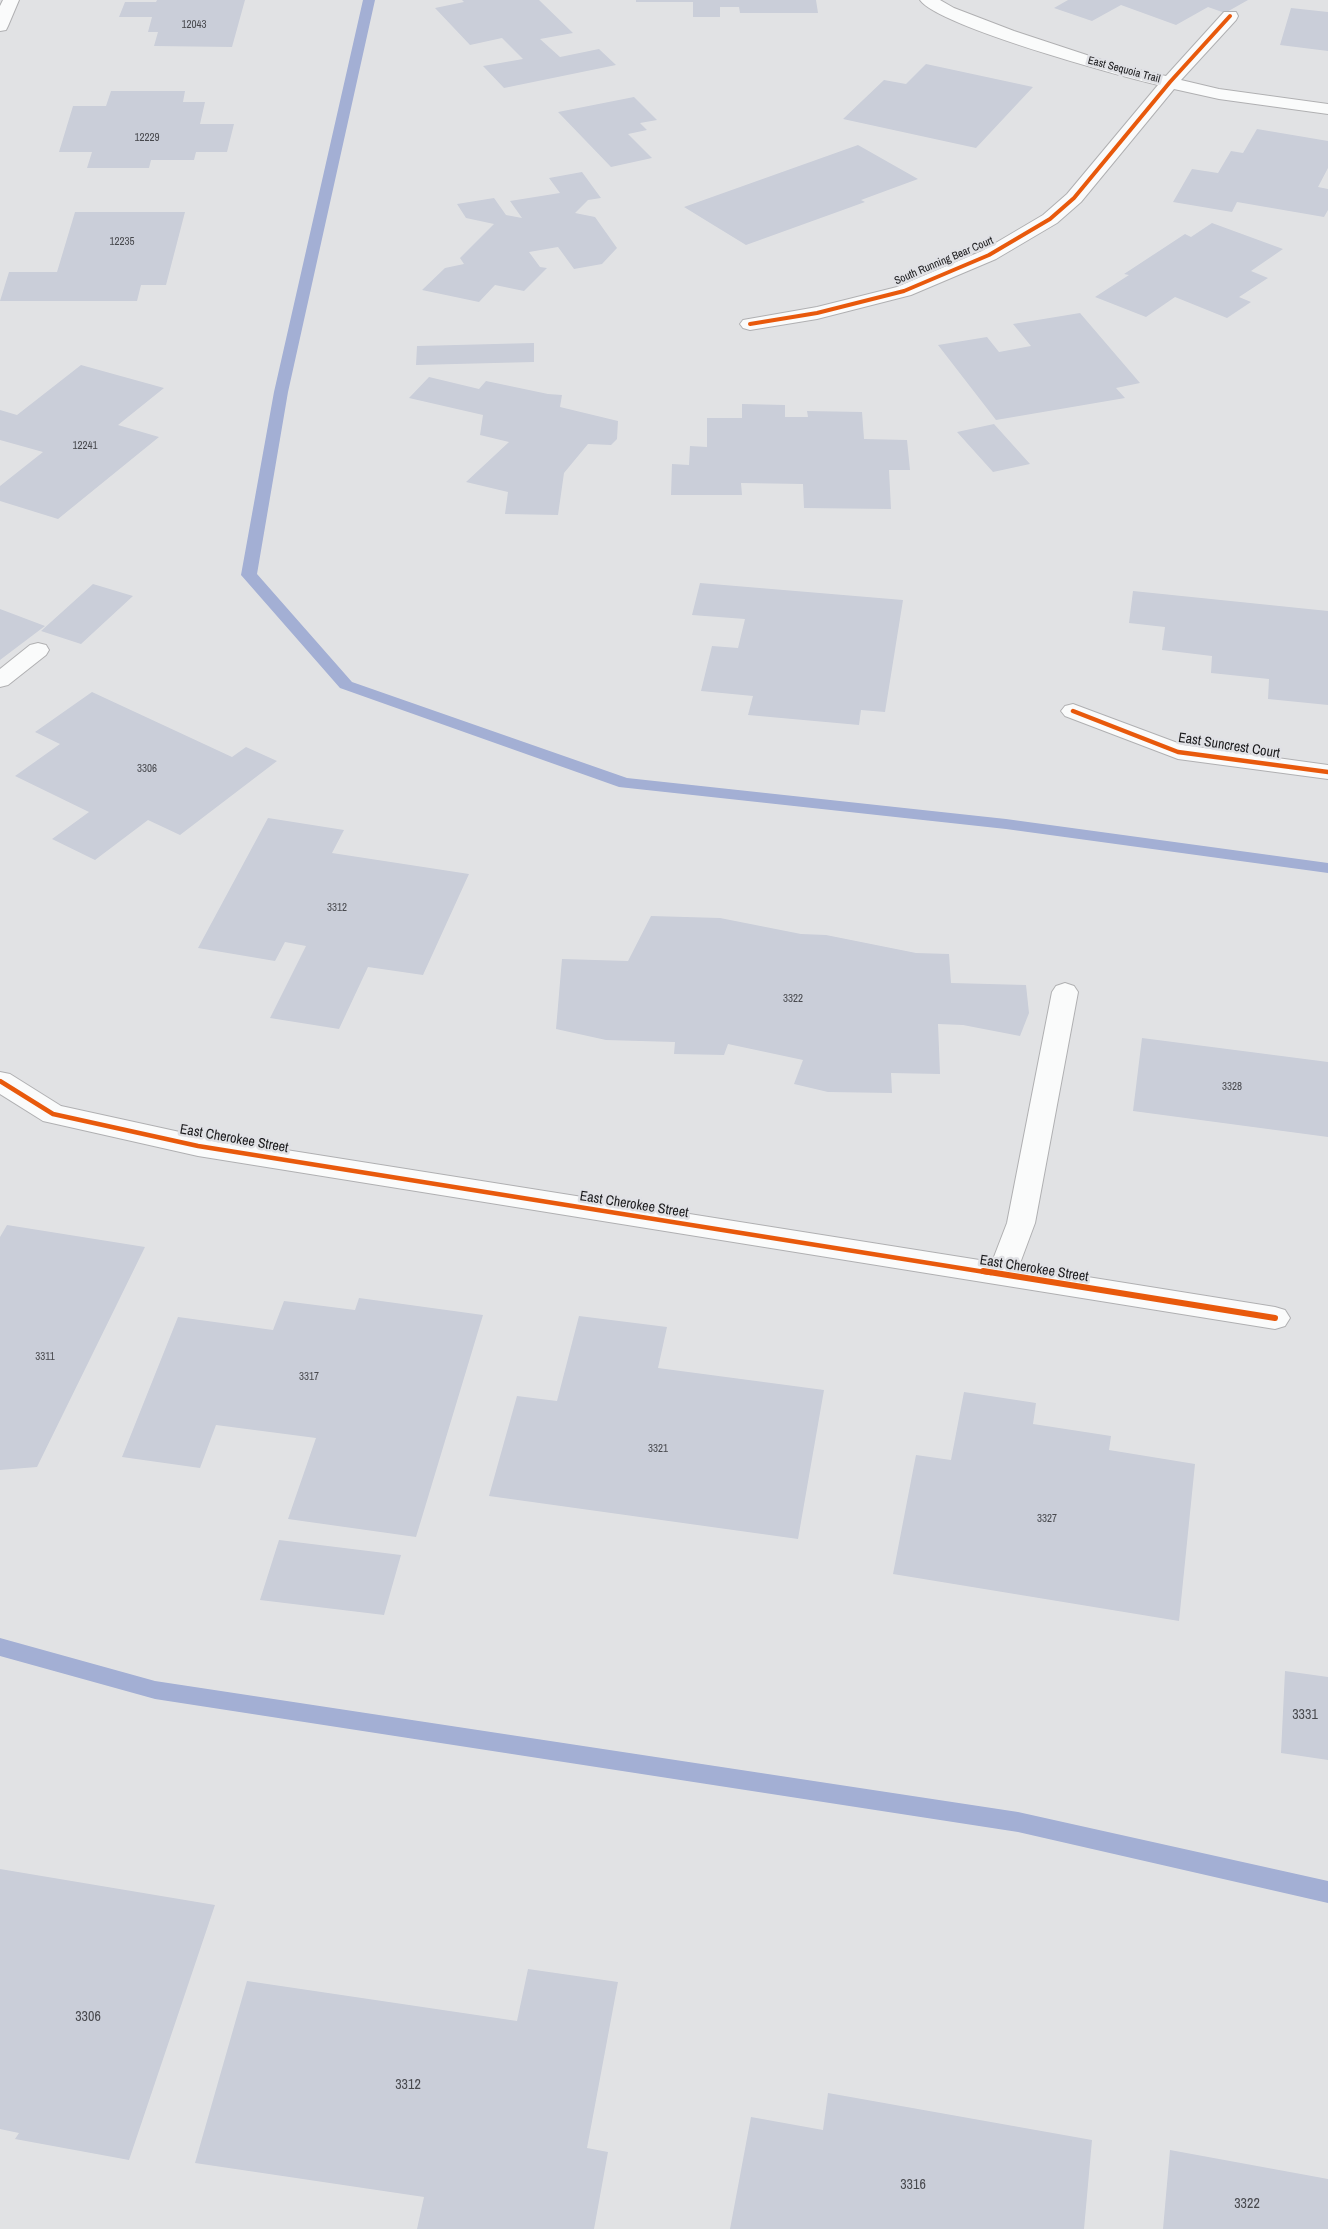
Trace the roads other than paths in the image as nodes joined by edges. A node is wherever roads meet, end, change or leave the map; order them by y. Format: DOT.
graph roads {
  1 [pos="10,0"];
  2 [pos="928,0"];
  3 [pos="1230,16"];
  4 [pos="0,26"];
  5 [pos="1170,82"];
  6 [pos="1328,109"];
  7 [pos="750,324"];
  8 [pos="38,650"];
  9 [pos="0,680"];
  10 [pos="1073,711"];
  11 [pos="1328,772"];
  12 [pos="1065,992"];
  13 [pos="0,1081"];
  14 [pos="1001,1275"];
  15 [pos="1275,1318"];
  1 -- 4 [label="street"];
  2 -- 5 [label="street, East Sequoia Trail"];
  3 -- 5 [label="street, South Running Bear Court"];
  5 -- 6 [label="street, East Sequoia Trail"];
  5 -- 7 [label="street, South Running Bear Court"];
  8 -- 9 [label="street"];
  10 -- 11 [label="street, East Suncrest Court"];
  12 -- 14 [label="street"];
  13 -- 14 [label="street, East Cherokee Street"];
  14 -- 15 [label="street, East Cherokee Street"];
}
